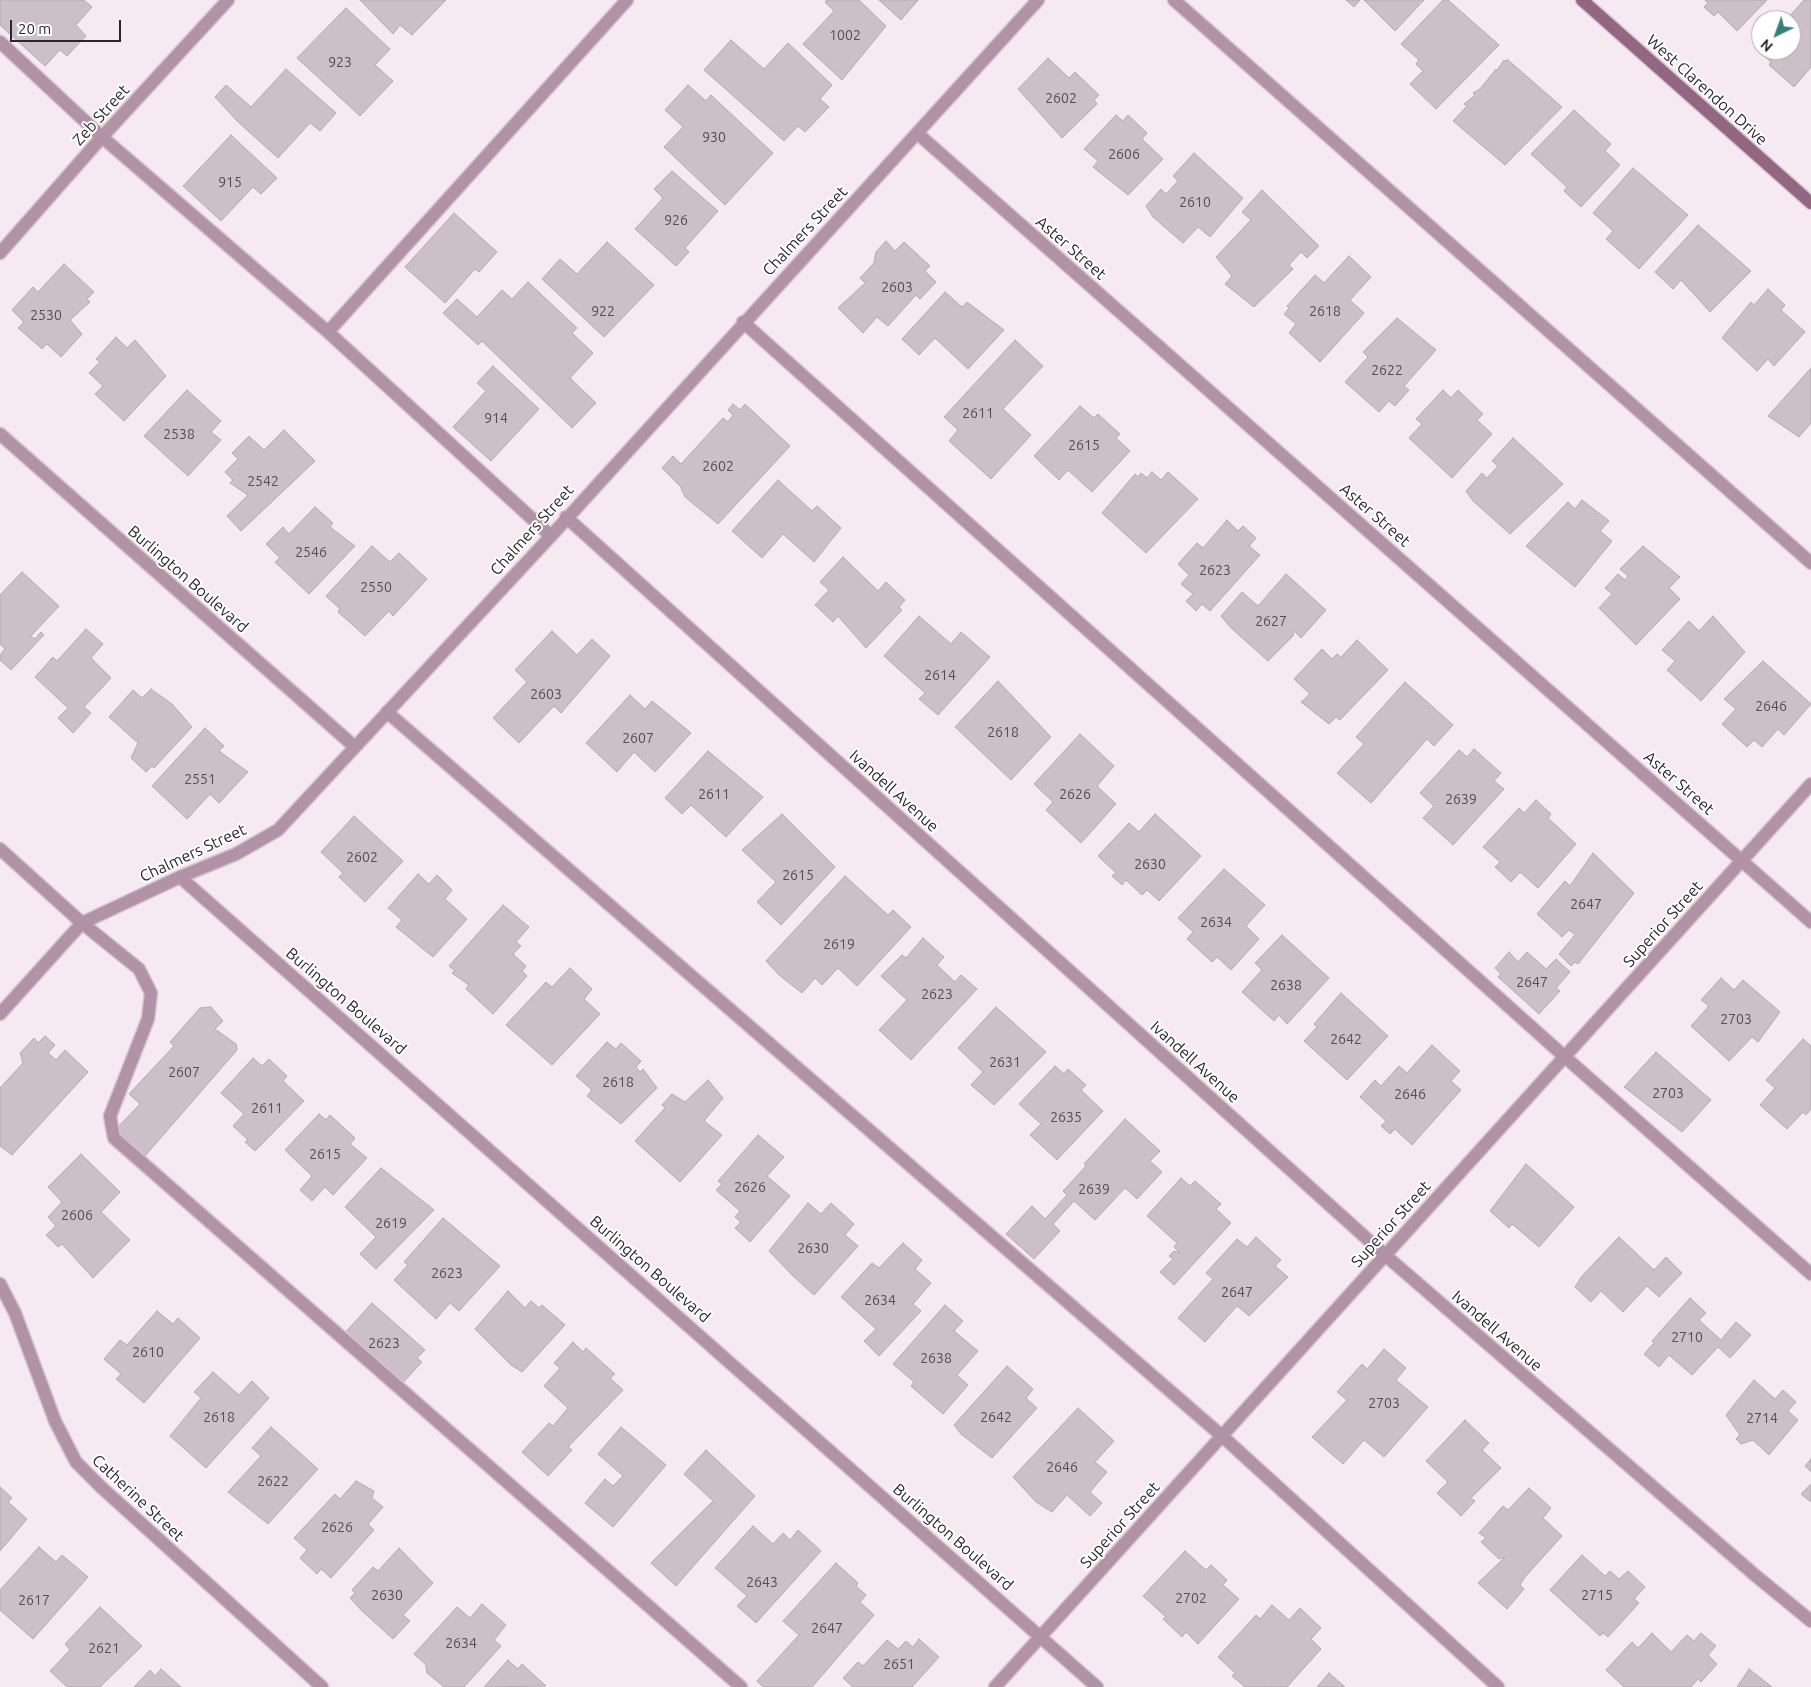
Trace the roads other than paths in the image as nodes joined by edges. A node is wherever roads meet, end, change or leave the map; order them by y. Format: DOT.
graph roads {
  1 [pos="228,0"];
  2 [pos="626,0"];
  3 [pos="1038,0"];
  4 [pos="1174,0"];
  5 [pos="1582,0"];
  6 [pos="0,42"];
  7 [pos="918,133"];
  8 [pos="102,137"];
  9 [pos="1811,203"];
  10 [pos="0,253"];
  11 [pos="743,322"];
  12 [pos="328,332"];
  13 [pos="0,434"];
  14 [pos="566,517"];
  15 [pos="551,536"];
  16 [pos="1811,563"];
  17 [pos="387,712"];
  18 [pos="355,748"];
  19 [pos="1811,784"];
  20 [pos="0,849"];
  21 [pos="1742,861"];
  22 [pos="180,876"];
  23 [pos="1811,922"];
  24 [pos="82,923"];
  25 [pos="0,1014"];
  26 [pos="1565,1057"];
  27 [pos="1385,1255"];
  28 [pos="1811,1274"];
  29 [pos="0,1284"];
  30 [pos="1222,1436"];
  31 [pos="1811,1621"];
  32 [pos="1041,1636"];
  33 [pos="322,1687"];
  34 [pos="741,1687"];
  35 [pos="995,1687"];
  36 [pos="1097,1687"];
  37 [pos="1498,1687"];
  1 -- 8 [label="street, Zeb Street"];
  2 -- 12 [label="street"];
  3 -- 7 [label="street, Chalmers Street"];
  4 -- 16 [label="street"];
  5 -- 9 [label="main road, West Clarendon Drive"];
  6 -- 8 [label="street"];
  7 -- 11 [label="street, Chalmers Street"];
  7 -- 21 [label="street, Aster Street"];
  8 -- 10 [label="street, Zeb Street"];
  8 -- 12 [label="street"];
  11 -- 14 [label="street, Chalmers Street"];
  11 -- 26 [label="street"];
  12 -- 15 [label="street"];
  13 -- 18 [label="street, Burlington Boulevard"];
  14 -- 15 [label="street, Chalmers Street"];
  14 -- 27 [label="street, Ivandell Avenue"];
  15 -- 17 [label="street, Chalmers Street"];
  17 -- 18 [label="street, Chalmers Street"];
  17 -- 30 [label="street"];
  18 -- 22 [label="street, Chalmers Street"];
  19 -- 21 [label="street, Superior Street"];
  20 -- 24 [label="street"];
  21 -- 23 [label="street, Aster Street"];
  21 -- 26 [label="street, Superior Street"];
  22 -- 24 [label="street, Chalmers Street"];
  22 -- 32 [label="street, Burlington Boulevard"];
  24 -- 25 [label="street, Chalmers Street"];
  24 -- 34 [label="street"];
  26 -- 27 [label="street, Superior Street"];
  26 -- 28 [label="street"];
  27 -- 30 [label="street, Superior Street"];
  27 -- 31 [label="street, Ivandell Avenue"];
  29 -- 33 [label="street, Catherine Street"];
  30 -- 32 [label="street, Superior Street"];
  30 -- 37 [label="street"];
  32 -- 35 [label="street, Superior Street"];
  32 -- 36 [label="street, Burlington Boulevard"];
}
